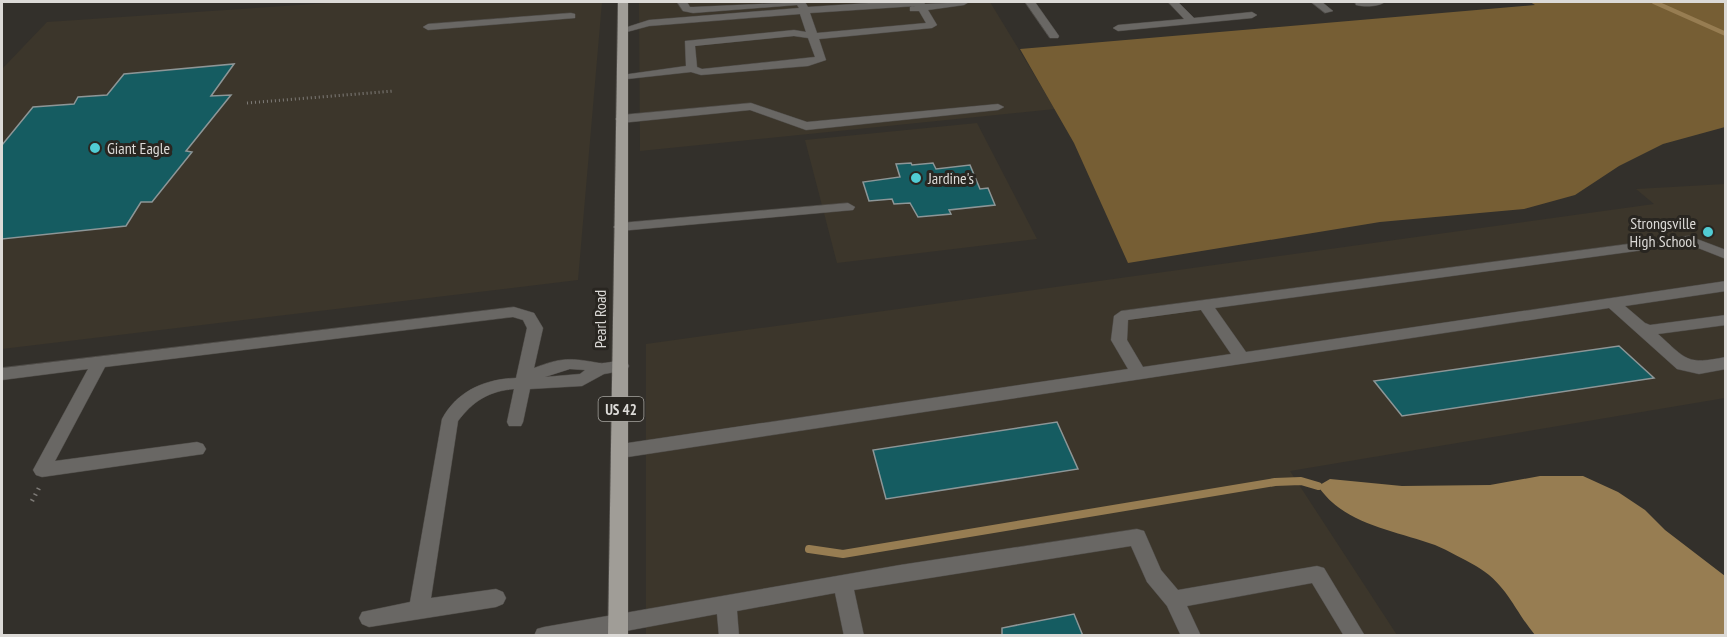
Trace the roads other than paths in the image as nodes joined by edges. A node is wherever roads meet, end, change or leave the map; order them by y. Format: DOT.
graph roads {
  1 [pos="623,2"];
  2 [pos="682,2"];
  3 [pos="964,2"];
  4 [pos="1030,2"];
  5 [pos="1173,2"];
  6 [pos="1316,2"];
  7 [pos="1380,2"];
  8 [pos="1359,3"];
  9 [pos="919,4"];
  10 [pos="802,5"];
  11 [pos="1328,11"];
  12 [pos="1252,15"];
  13 [pos="571,16"];
  14 [pos="1192,21"];
  15 [pos="428,27"];
  16 [pos="1118,28"];
  17 [pos="623,30"];
  18 [pos="813,36"];
  19 [pos="1054,36"];
  20 [pos="692,69"];
  21 [pos="622,74"];
  22 [pos="998,107"];
  23 [pos="621,119"];
  24 [pos="848,207"];
  25 [pos="620,226"];
  26 [pos="1725,255"];
  27 [pos="1725,286"];
  28 [pos="1612,303"];
  29 [pos="1205,305"];
  30 [pos="1725,320"];
  31 [pos="1638,326"];
  32 [pos="1242,359"];
  33 [pos="100,362"];
  34 [pos="1725,363"];
  35 [pos="621,366"];
  36 [pos="2,374"];
  37 [pos="1139,375"];
  38 [pos="523,381"];
  39 [pos="515,422"];
  40 [pos="197,450"];
  41 [pos="621,451"];
  42 [pos="843,583"];
  43 [pos="495,598"];
  44 [pos="1174,600"];
  45 [pos="726,604"];
  46 [pos="419,609"];
  47 [pos="369,618"];
  48 [pos="618,630"];
  49 [pos="544,636"];
  50 [pos="729,636"];
  51 [pos="854,636"];
  52 [pos="1191,636"];
  53 [pos="1355,636"];
  1 -- 17 [label="main road, Pearl Road / US 42"];
  2 -- 10 [label="street"];
  3 -- 9 [label="street"];
  4 -- 19 [label="street"];
  5 -- 14 [label="street"];
  6 -- 11 [label="street"];
  7 -- 8 [label="street"];
  9 -- 10 [label="street"];
  9 -- 18 [label="street"];
  10 -- 17 [label="street"];
  10 -- 18 [label="street"];
  12 -- 14 [label="street"];
  13 -- 15 [label="street"];
  14 -- 16 [label="street"];
  17 -- 21 [label="main road, Pearl Road / US 42"];
  18 -- 20 [label="street"];
  18 -- 20 [label="street"];
  20 -- 21 [label="street"];
  21 -- 23 [label="main road, Pearl Road / US 42"];
  22 -- 23 [label="street"];
  23 -- 25 [label="main road, Pearl Road / US 42"];
  24 -- 25 [label="street"];
  25 -- 35 [label="main road, Pearl Road / US 42"];
  26 -- 29 [label="street"];
  27 -- 28 [label="street"];
  28 -- 31 [label="street"];
  28 -- 32 [label="street"];
  29 -- 32 [label="street"];
  29 -- 37 [label="street"];
  30 -- 31 [label="street"];
  31 -- 34 [label="street"];
  32 -- 37 [label="street"];
  33 -- 36 [label="street"];
  33 -- 38 [label="street"];
  33 -- 40 [label="street"];
  35 -- 38 [label="street"];
  35 -- 41 [label="main road, Pearl Road / US 42"];
  37 -- 41 [label="street"];
  38 -- 39 [label="street"];
  38 -- 46 [label="street"];
  41 -- 48 [label="main road, Pearl Road / US 42"];
  42 -- 44 [label="street"];
  42 -- 45 [label="street"];
  42 -- 51 [label="street"];
  43 -- 46 [label="street"];
  44 -- 52 [label="street"];
  44 -- 53 [label="street"];
  45 -- 48 [label="street"];
  45 -- 50 [label="street"];
  46 -- 47 [label="street"];
  48 -- 49 [label="street"];
}
